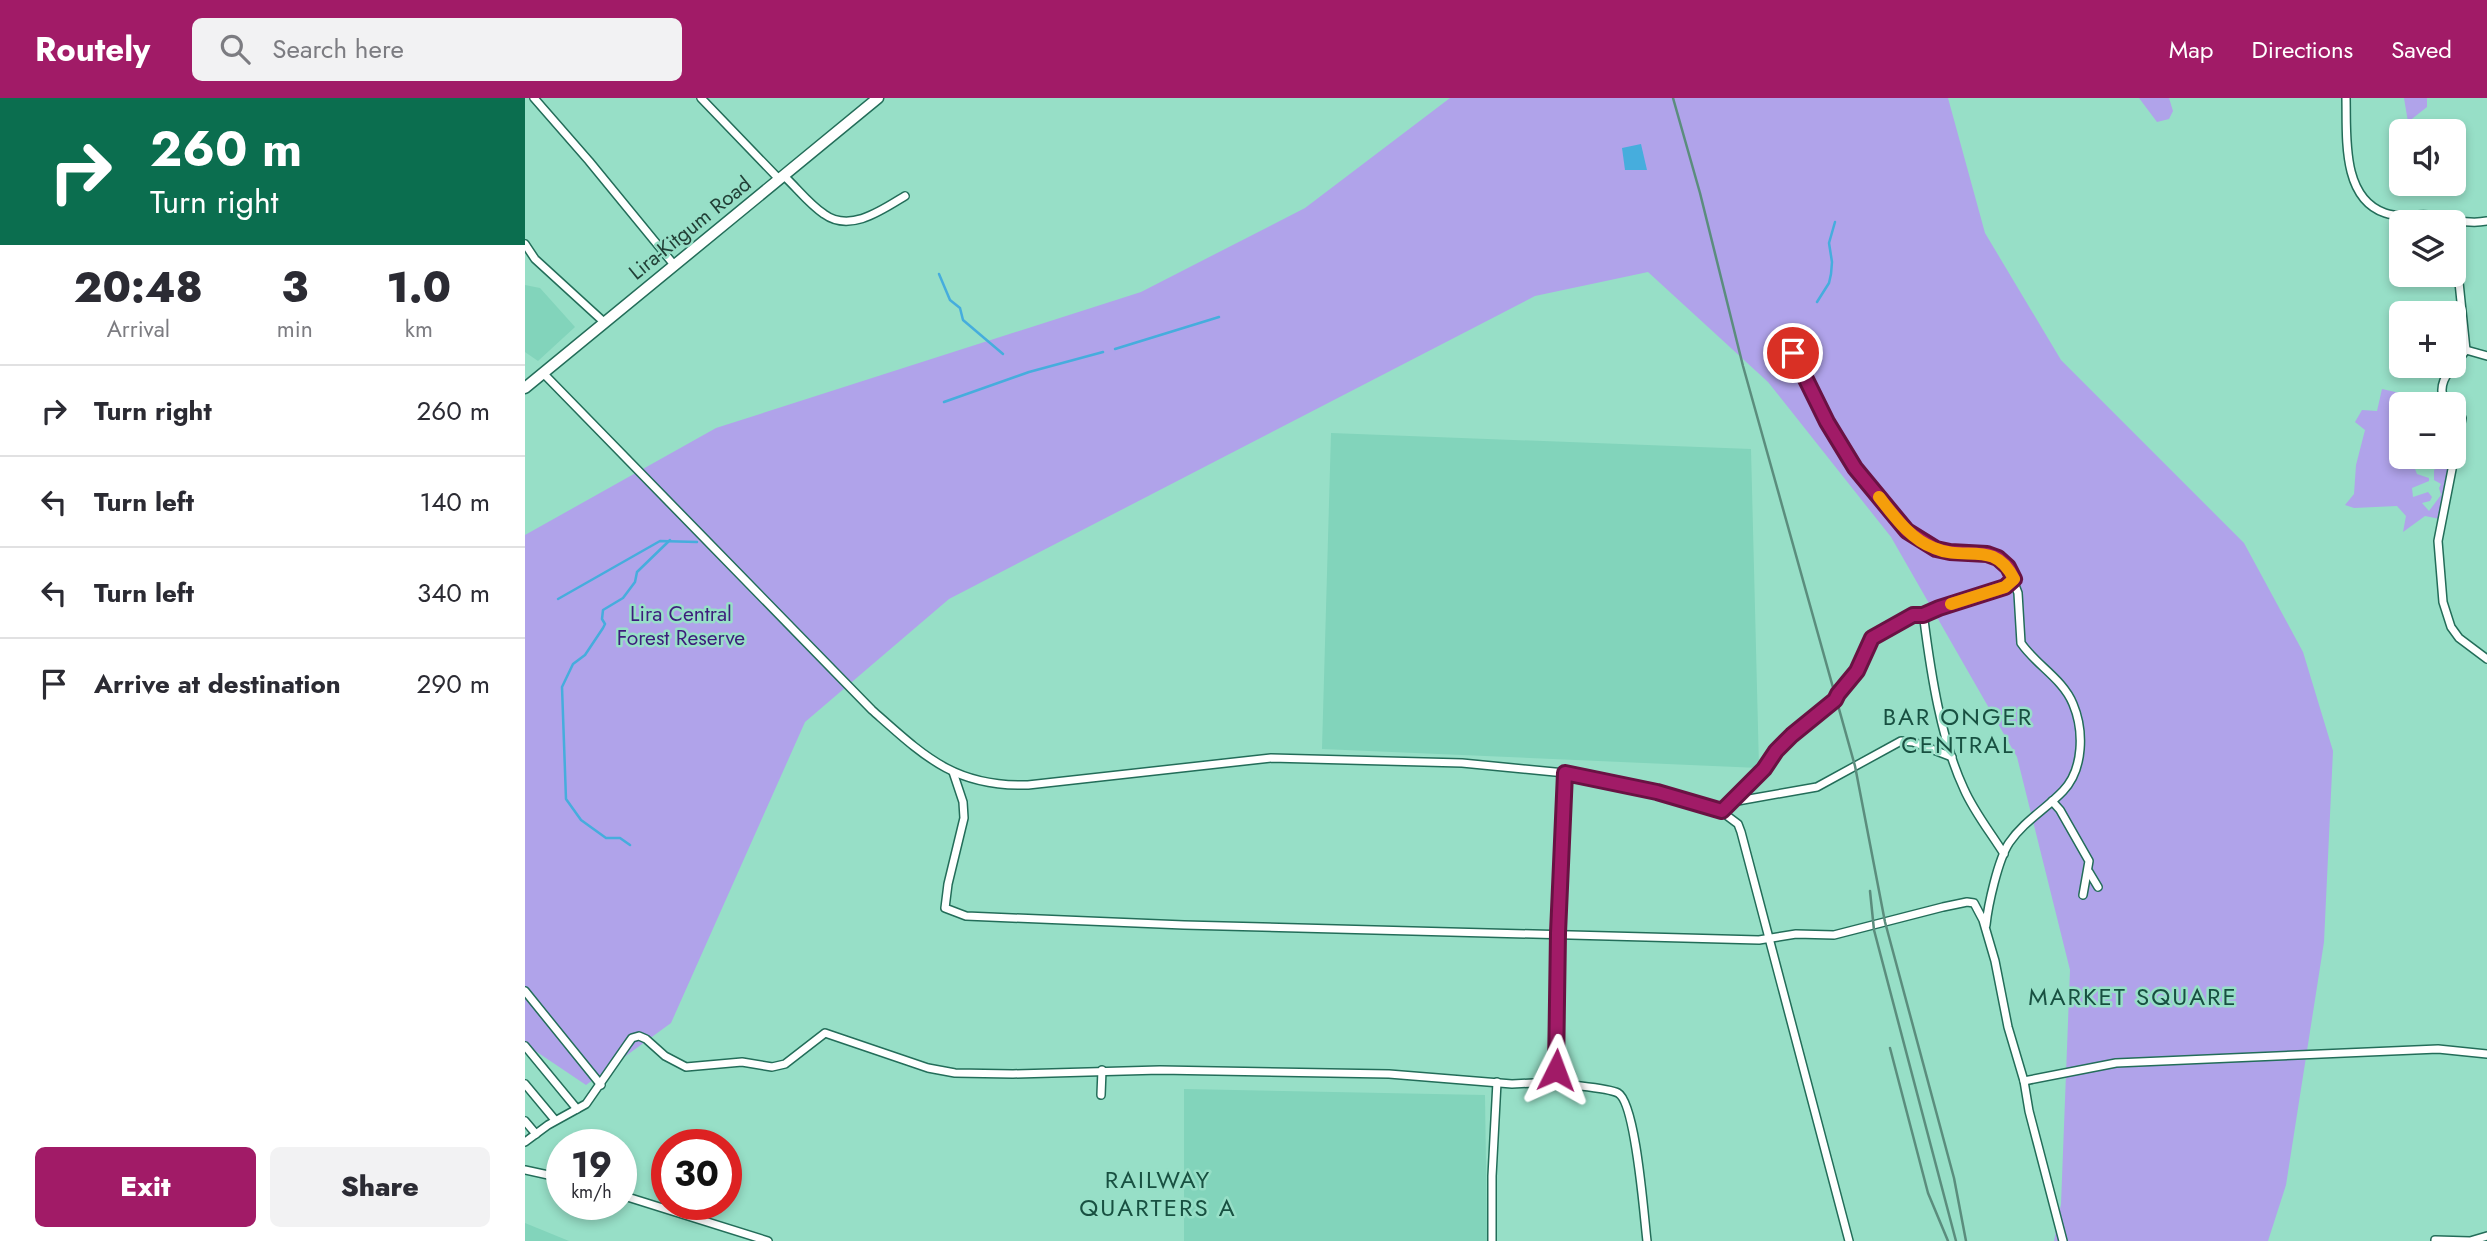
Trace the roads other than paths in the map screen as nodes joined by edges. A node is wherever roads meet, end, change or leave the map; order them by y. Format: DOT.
graph roads {
  1 [pos="534,98"];
  2 [pos="701,98"];
  3 [pos="877,98"];
  4 [pos="2346,98"];
  5 [pos="782,178"];
  6 [pos="905,196"];
  7 [pos="2389,213"];
  8 [pos="2487,221"];
  9 [pos="2466,222"];
  10 [pos="525,244"];
  11 [pos="675,266"];
  12 [pos="605,323"];
  13 [pos="1784,339"];
  14 [pos="2466,350"];
  15 [pos="2487,356"];
  16 [pos="543,373"];
  17 [pos="525,388"];
  18 [pos="2452,469"];
  19 [pos="2014,579"];
  20 [pos="2005,587"];
  21 [pos="2018,593"];
  22 [pos="1923,615"];
  23 [pos="2487,659"];
  24 [pos="1952,757"];
  25 [pos="953,772"];
  26 [pos="1565,773"];
  27 [pos="2052,801"];
  28 [pos="1733,803"];
  29 [pos="1722,811"];
  30 [pos="2004,854"];
  31 [pos="2088,872"];
  32 [pos="2098,887"];
  33 [pos="2083,894"];
  34 [pos="1986,930"];
  35 [pos="1558,933"];
  36 [pos="1769,938"];
  37 [pos="525,991"];
  38 [pos="525,1046"];
  39 [pos="2487,1054"];
  40 [pos="1102,1070"];
  41 [pos="2024,1081"];
  42 [pos="1497,1082"];
  43 [pos="1553,1082"];
  44 [pos="525,1084"];
  45 [pos="601,1085"];
  46 [pos="1101,1095"];
  47 [pos="577,1109"];
  48 [pos="555,1120"];
  49 [pos="525,1121"];
  50 [pos="536,1134"];
  51 [pos="525,1142"];
  52 [pos="525,1170"];
  53 [pos="546,1175"];
  54 [pos="637,1200"];
  55 [pos="2487,1236"];
  56 [pos="2435,1240"];
  57 [pos="768,1241"];
  58 [pos="1492,1241"];
  59 [pos="1647,1241"];
  60 [pos="1849,1241"];
  61 [pos="2063,1241"];
  1 -- 11 [label="street"];
  2 -- 5 [label="street"];
  3 -- 5 [label="main road, Lira-Kitgum Road"];
  4 -- 7 [label="street"];
  5 -- 6 [label="street"];
  5 -- 11 [label="main road, Lira-Kitgum Road"];
  8 -- 9 [label="street"];
  10 -- 12 [label="street"];
  11 -- 12 [label="main road, Lira-Kitgum Road"];
  12 -- 16 [label="main road, Lira-Kitgum Road"];
  13 -- 19 [label="street"];
  14 -- 15 [label="street"];
  16 -- 17 [label="main road, Lira-Kitgum Road"];
  16 -- 25 [label="street"];
  18 -- 23 [label="street"];
  19 -- 20 [label="street"];
  19 -- 21 [label="street"];
  20 -- 21 [label="street"];
  20 -- 22 [label="street"];
  21 -- 27 [label="street"];
  22 -- 24 [label="street"];
  22 -- 28 [label="street"];
  24 -- 28 [label="street"];
  24 -- 30 [label="street"];
  25 -- 26 [label="street"];
  25 -- 35 [label="street"];
  26 -- 29 [label="street"];
  26 -- 35 [label="street"];
  27 -- 30 [label="street"];
  27 -- 31 [label="street"];
  28 -- 29 [label="street"];
  29 -- 36 [label="street"];
  30 -- 34 [label="street"];
  31 -- 32 [label="street"];
  31 -- 33 [label="street"];
  34 -- 36 [label="street"];
  34 -- 41 [label="street"];
  35 -- 36 [label="street"];
  35 -- 43 [label="street"];
  36 -- 60 [label="street"];
  37 -- 45 [label="street"];
  38 -- 47 [label="street"];
  39 -- 41 [label="street"];
  40 -- 42 [label="street"];
  40 -- 45 [label="street"];
  40 -- 46 [label="street"];
  41 -- 61 [label="street"];
  42 -- 43 [label="street"];
  42 -- 58 [label="street"];
  43 -- 59 [label="street"];
  44 -- 48 [label="street"];
  45 -- 47 [label="street"];
  47 -- 48 [label="street"];
  48 -- 50 [label="street"];
  49 -- 50 [label="street"];
  50 -- 51 [label="street"];
  52 -- 53 [label="street"];
  54 -- 57 [label="street"];
  55 -- 56 [label="street"];
}
